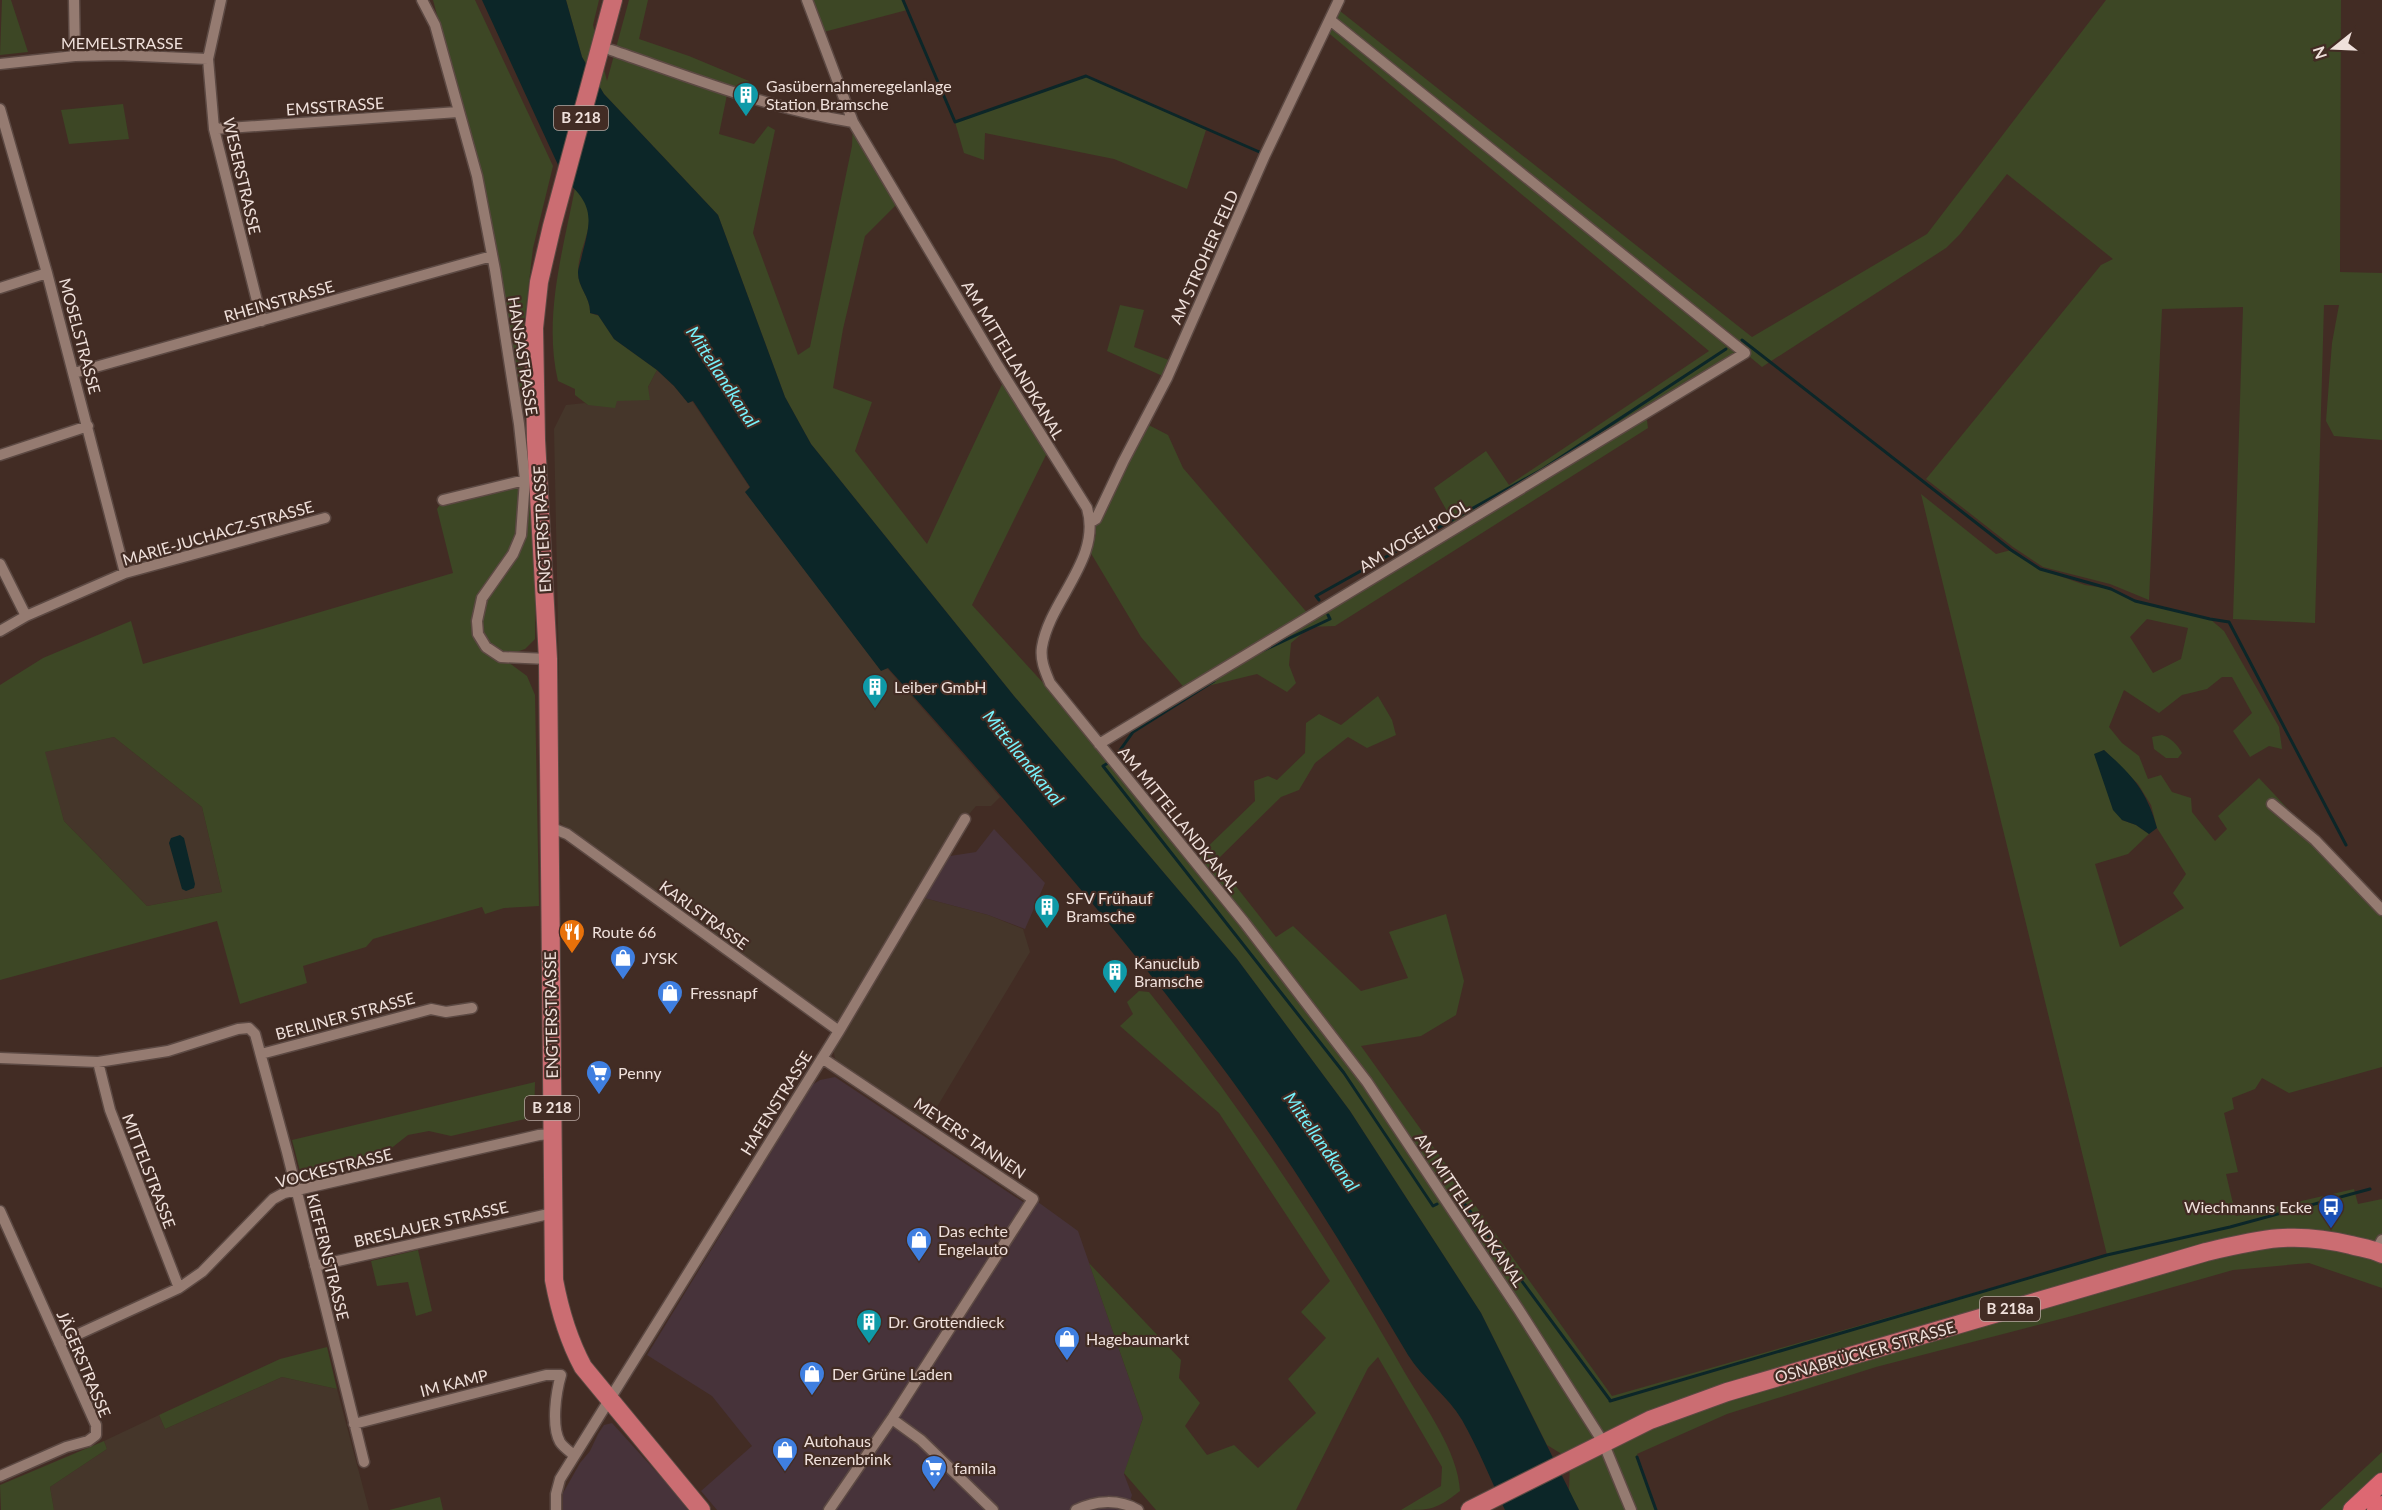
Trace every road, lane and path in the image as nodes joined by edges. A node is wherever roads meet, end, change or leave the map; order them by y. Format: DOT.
graph roads {
  1 [pos="74,0"];
  2 [pos="221,0"];
  3 [pos="422,0"];
  4 [pos="613,0"];
  5 [pos="807,0"];
  6 [pos="1339,0"];
  7 [pos="1330,20"];
  8 [pos="607,45"];
  9 [pos="75,56"];
  10 [pos="208,59"];
  11 [pos="0,64"];
  12 [pos="0,109"];
  13 [pos="458,112"];
  14 [pos="853,122"];
  15 [pos="2,123"];
  16 [pos="214,129"];
  17 [pos="492,256"];
  18 [pos="47,273"];
  19 [pos="0,288"];
  20 [pos="262,321"];
  21 [pos="74,373"];
  22 [pos="88,426"];
  23 [pos="0,455"];
  24 [pos="525,480"];
  25 [pos="443,500"];
  26 [pos="325,518"];
  27 [pos="1091,522"];
  28 [pos="0,564"];
  29 [pos="122,575"];
  30 [pos="26,616"];
  31 [pos="0,631"];
  32 [pos="548,659"];
  33 [pos="1099,744"];
  34 [pos="2272,804"];
  35 [pos="966,819"];
  36 [pos="548,830"];
  37 [pos="2382,910"];
  38 [pos="472,1008"];
  39 [pos="839,1031"];
  40 [pos="261,1054"];
  41 [pos="0,1058"];
  42 [pos="822,1058"];
  43 [pos="98,1062"];
  44 [pos="553,1134"];
  45 [pos="296,1190"];
  46 [pos="0,1211"];
  47 [pos="553,1213"];
  48 [pos="2380,1248"];
  49 [pos="315,1266"];
  50 [pos="179,1288"];
  51 [pos="59,1343"];
  52 [pos="610,1401"];
  53 [pos="892,1419"];
  54 [pos="354,1424"];
  55 [pos="1603,1442"];
  56 [pos="574,1455"];
  57 [pos="364,1462"];
  58 [pos="0,1476"];
  59 [pos="2382,1482"];
  60 [pos="2382,1505"];
  61 [pos="556,1510"];
  62 [pos="701,1510"];
  63 [pos="829,1510"];
  64 [pos="993,1510"];
  65 [pos="1076,1510"];
  66 [pos="1138,1510"];
  67 [pos="1470,1510"];
  68 [pos="1631,1510"];
  69 [pos="2352,1510"];
  70 [pos="2376,1510"];
  1 -- 9 [label="street"];
  2 -- 10 [label="street, WESERSTRASSE"];
  3 -- 13 [label="street, HANSASTRASSE"];
  4 -- 8 [label="main road, B 218"];
  5 -- 14 [label="street, AM MITTELLANDKANAL"];
  6 -- 7 [label="street, AM STROHER FELD"];
  7 -- 27 [label="street, AM STROHER FELD"];
  7 -- 33 [label="street, AM VOGELPOOL"];
  8 -- 14 [label="street"];
  8 -- 32 [label="main road, ENGTERSTRASSE / B 218"];
  9 -- 10 [label="street, MEMELSTRASSE"];
  9 -- 11 [label="street, MEMELSTRASSE"];
  10 -- 16 [label="street, WESERSTRASSE"];
  12 -- 15 [label="street, MOSELSTRASSE"];
  13 -- 16 [label="street, EMSSTRASSE"];
  13 -- 17 [label="street, HANSASTRASSE"];
  14 -- 27 [label="street, AM MITTELLANDKANAL"];
  15 -- 18 [label="street, MOSELSTRASSE"];
  16 -- 20 [label="street, WESERSTRASSE"];
  17 -- 20 [label="street, RHEINSTRASSE"];
  17 -- 24 [label="street, HANSASTRASSE"];
  18 -- 19 [label="street"];
  18 -- 21 [label="street, MOSELSTRASSE"];
  20 -- 21 [label="street, RHEINSTRASSE"];
  21 -- 22 [label="street, MOSELSTRASSE"];
  22 -- 23 [label="street"];
  22 -- 29 [label="street, MOSELSTRASSE"];
  24 -- 25 [label="street"];
  24 -- 32 [label="street, HANSASTRASSE"];
  26 -- 29 [label="street, MARIE-JUCHACZ-STRASSE"];
  27 -- 33 [label="street, AM MITTELLANDKANAL"];
  28 -- 30 [label="street"];
  29 -- 30 [label="street, MARIE-JUCHACZ-STRASSE"];
  30 -- 31 [label="street, MARIE-JUCHACZ-STRASSE"];
  32 -- 36 [label="main road, ENGTERSTRASSE / B 218"];
  33 -- 55 [label="street, AM MITTELLANDKANAL"];
  34 -- 37 [label="street"];
  35 -- 39 [label="street, HAFENSTRASSE"];
  36 -- 39 [label="street, KARLSTRASSE"];
  36 -- 44 [label="main road, ENGTERSTRASSE / B 218"];
  38 -- 40 [label="street, BERLINER STRASSE"];
  39 -- 42 [label="street, HAFENSTRASSE"];
  40 -- 43 [label="street, KIEFERNSTRASSE"];
  40 -- 45 [label="street, KIEFERNSTRASSE"];
  41 -- 43 [label="street"];
  42 -- 52 [label="street, HAFENSTRASSE"];
  42 -- 53 [label="street, MEYERS TANNEN"];
  43 -- 50 [label="street, MITTELSTRASSE"];
  44 -- 45 [label="street, VOCKESTRASSE"];
  44 -- 47 [label="main road, ENGTERSTRASSE / B 218"];
  45 -- 49 [label="street, KIEFERNSTRASSE"];
  45 -- 50 [label="street, VOCKESTRASSE"];
  46 -- 51 [label="street, JÄGERSTRASSE"];
  47 -- 49 [label="street, BRESLAUER STRASSE"];
  47 -- 52 [label="main road, ENGTERSTRASSE / B 218"];
  48 -- 55 [label="main road, OSNABRÜCKER STRASSE / B 218a"];
  49 -- 54 [label="street, KIEFERNSTRASSE"];
  50 -- 51 [label="street, VOCKESTRASSE"];
  51 -- 58 [label="street, JÄGERSTRASSE"];
  52 -- 56 [label="street, HAFENSTRASSE"];
  52 -- 62 [label="main road, ENGTERSTRASSE / B 218"];
  53 -- 63 [label="street, MEYERS TANNEN"];
  53 -- 64 [label="street"];
  54 -- 56 [label="street, IM KAMP"];
  54 -- 57 [label="street, KIEFERNSTRASSE"];
  55 -- 67 [label="main road, OSNABRÜCKER STRASSE / B 218a"];
  55 -- 68 [label="street, AM MITTELLANDKANAL"];
  56 -- 61 [label="street, HAFENSTRASSE"];
  59 -- 69 [label="highway"];
  60 -- 70 [label="highway"];
  65 -- 66 [label="street"];
}
